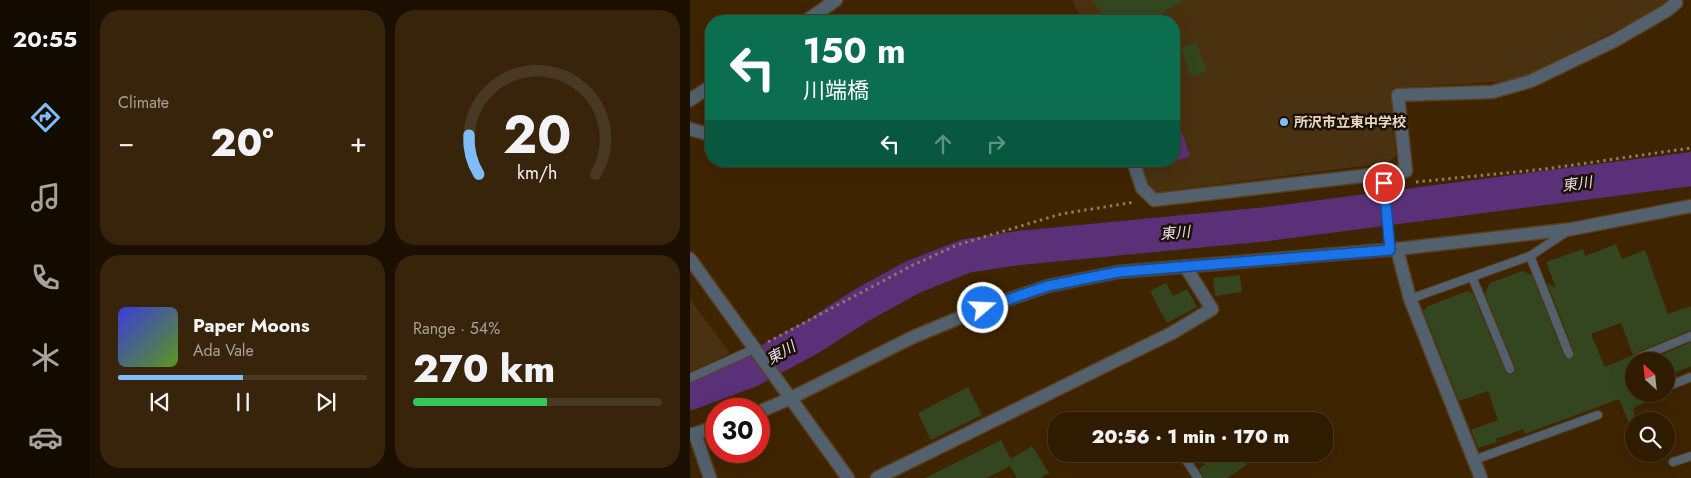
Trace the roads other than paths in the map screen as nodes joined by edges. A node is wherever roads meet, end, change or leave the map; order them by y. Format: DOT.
graph roads {
  1 [pos="836,0"];
  2 [pos="1675,0"];
  3 [pos="815,15"];
  4 [pos="705,90"];
  5 [pos="690,100"];
  6 [pos="690,129"];
  7 [pos="705,133"];
  8 [pos="1135,167"];
  9 [pos="1383,178"];
  10 [pos="1691,206"];
  11 [pos="1572,228"];
  12 [pos="1392,247"];
  13 [pos="1530,256"];
  14 [pos="690,259"];
  15 [pos="1185,266"];
  16 [pos="1472,277"];
  17 [pos="1410,299"];
  18 [pos="1691,336"];
  19 [pos="757,352"];
  20 [pos="1652,352"];
  21 [pos="1569,354"];
  22 [pos="1510,369"];
  23 [pos="1691,377"];
  24 [pos="690,378"];
  25 [pos="1675,383"];
  26 [pos="788,394"];
  27 [pos="770,405"];
  28 [pos="1598,414"];
  29 [pos="705,430"];
  30 [pos="693,434"];
  31 [pos="1691,456"];
  32 [pos="1474,460"];
  33 [pos="1675,461"];
  34 [pos="1187,462"];
  35 [pos="710,478"];
  36 [pos="848,478"];
  37 [pos="877,478"];
  38 [pos="1198,478"];
  39 [pos="1480,478"];
  1 -- 3 [label="street"];
  2 -- 9 [label="street"];
  4 -- 5 [label="street"];
  6 -- 7 [label="street"];
  8 -- 9 [label="street"];
  9 -- 12 [label="lane"];
  10 -- 11 [label="street"];
  11 -- 12 [label="street"];
  11 -- 13 [label="lane"];
  12 -- 15 [label="street"];
  12 -- 17 [label="street"];
  13 -- 16 [label="lane"];
  13 -- 21 [label="lane"];
  14 -- 19 [label="street"];
  15 -- 26 [label="street"];
  15 -- 37 [label="street"];
  16 -- 17 [label="lane"];
  16 -- 22 [label="lane"];
  17 -- 32 [label="street"];
  18 -- 20 [label="lane"];
  19 -- 24 [label="lane"];
  19 -- 26 [label="street"];
  23 -- 25 [label="lane"];
  26 -- 27 [label="street"];
  26 -- 36 [label="street"];
  28 -- 32 [label="lane"];
  29 -- 30 [label="street"];
  30 -- 35 [label="street"];
  31 -- 33 [label="lane"];
  32 -- 39 [label="street"];
  34 -- 38 [label="lane"];
}
